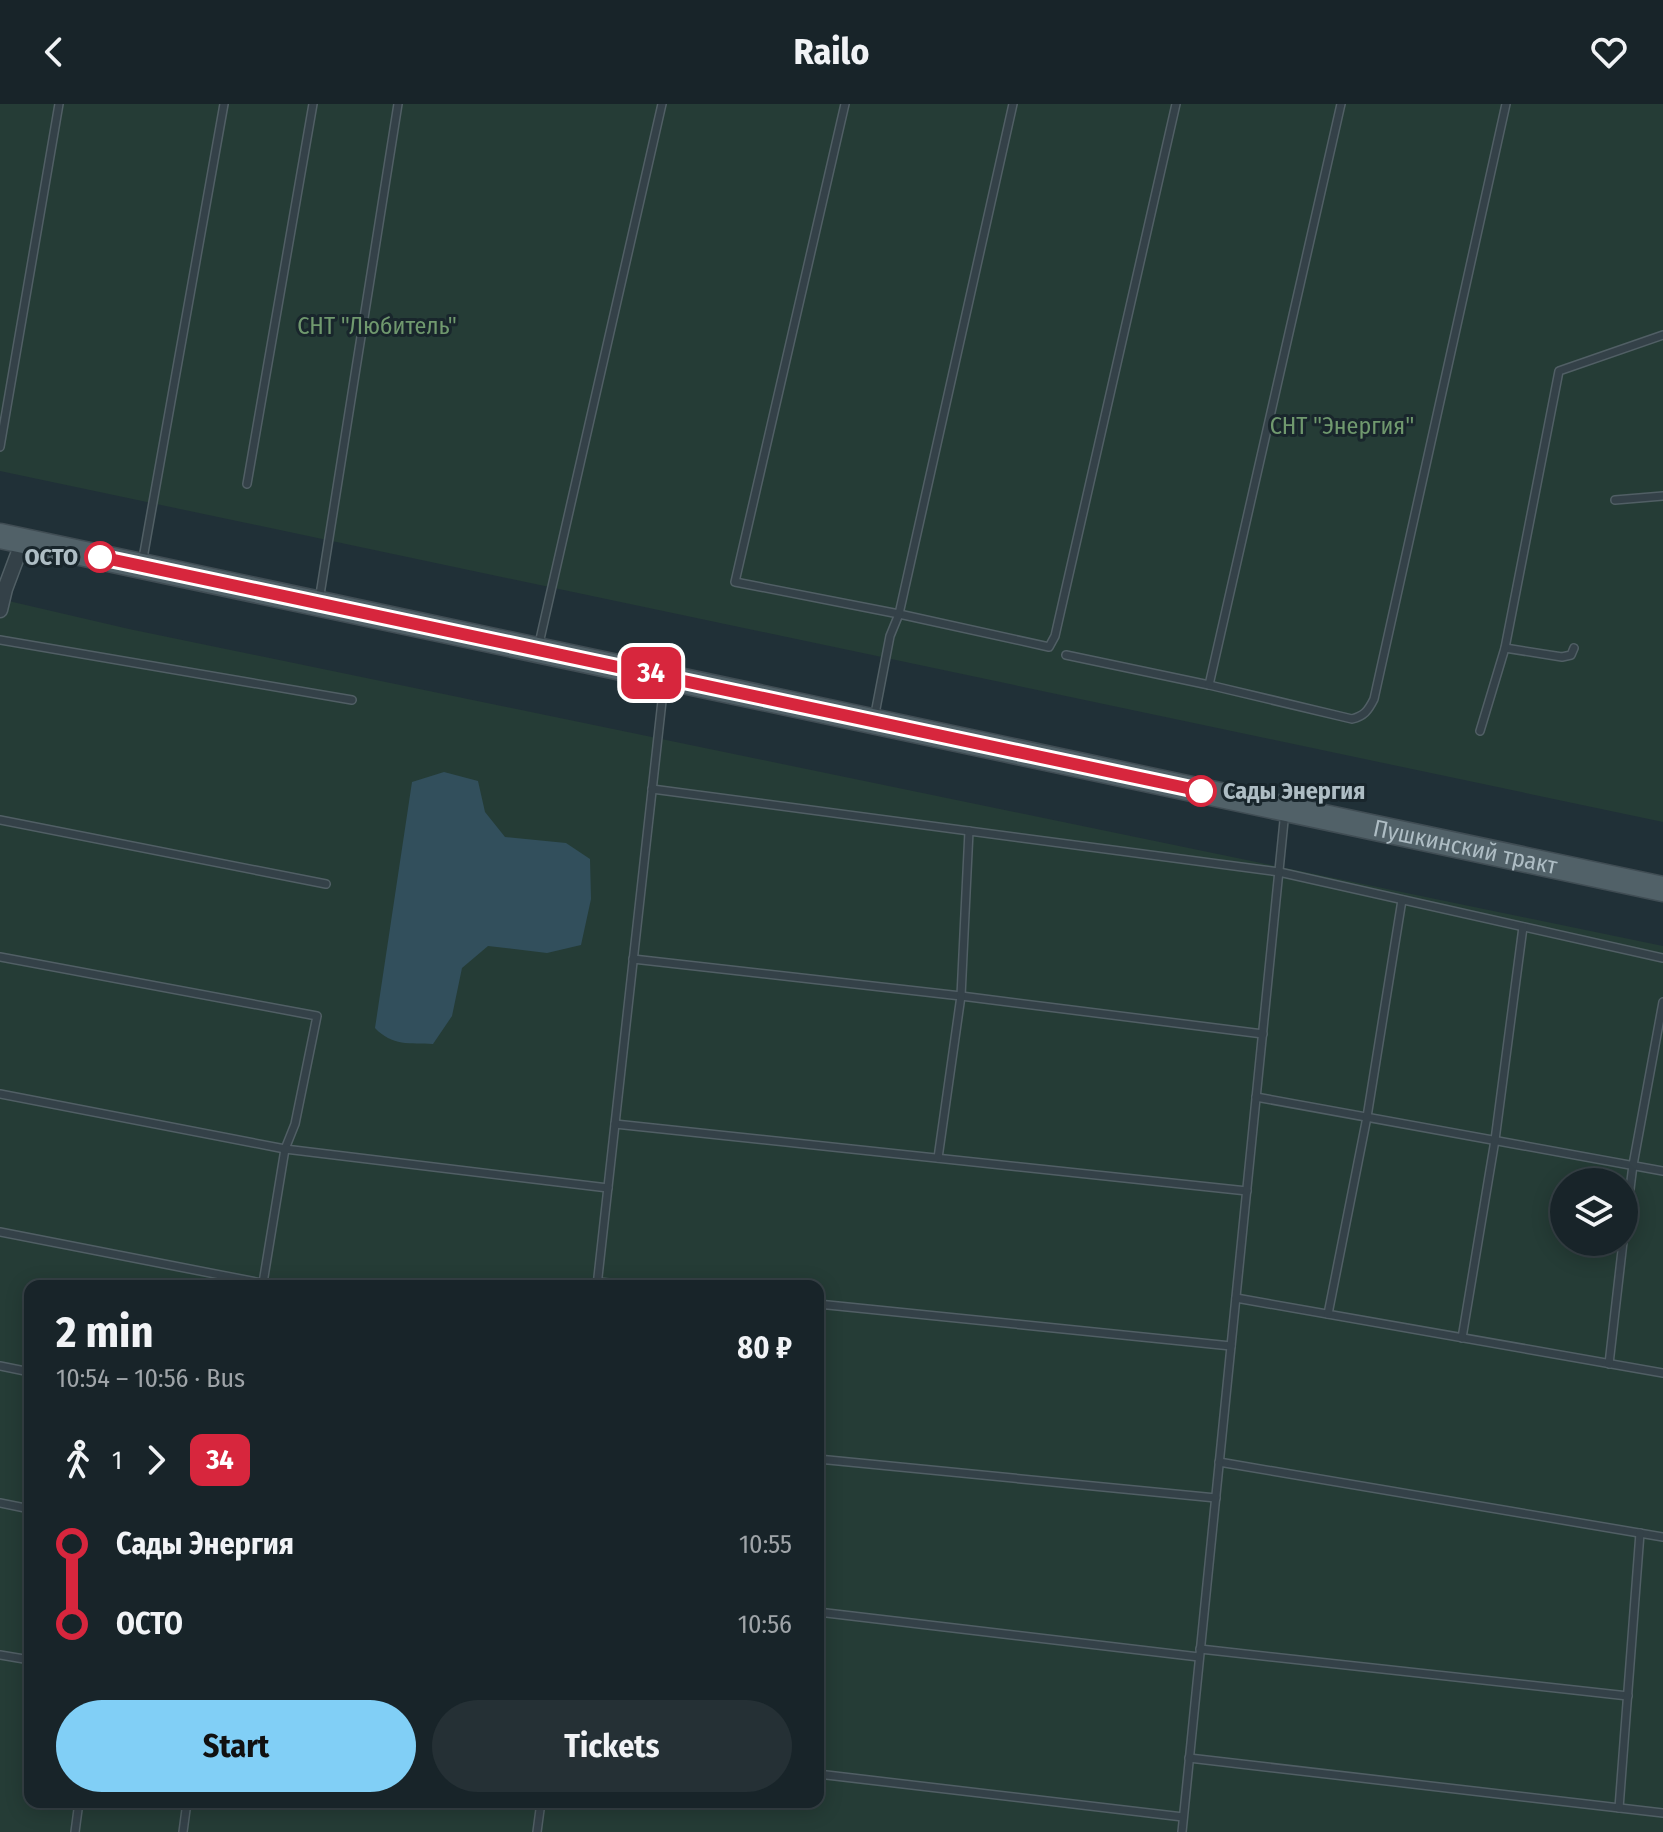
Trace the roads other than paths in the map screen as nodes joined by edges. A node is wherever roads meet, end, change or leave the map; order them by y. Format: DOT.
graph roads {
  1 [pos="59,104"];
  2 [pos="224,104"];
  3 [pos="313,104"];
  4 [pos="398,104"];
  5 [pos="662,104"];
  6 [pos="845,104"];
  7 [pos="1013,104"];
  8 [pos="1176,104"];
  9 [pos="1341,104"];
  10 [pos="1506,104"];
  11 [pos="1663,335"];
  12 [pos="0,447"];
  13 [pos="247,484"];
  14 [pos="1663,496"];
  15 [pos="1615,500"];
  16 [pos="12,538"];
  17 [pos="141,566"];
  18 [pos="2,589"];
  19 [pos="318,603"];
  20 [pos="0,610"];
  21 [pos="899,614"];
  22 [pos="0,640"];
  23 [pos="1505,648"];
  24 [pos="1574,648"];
  25 [pos="537,650"];
  26 [pos="1066,655"];
  27 [pos="665,676"];
  28 [pos="1209,685"];
  29 [pos="352,700"];
  30 [pos="874,721"];
  31 [pos="1480,731"];
  32 [pos="652,789"];
  33 [pos="1285,809"];
  34 [pos="0,820"];
  35 [pos="969,831"];
  36 [pos="1279,872"];
  37 [pos="326,884"];
  38 [pos="1663,889"];
  39 [pos="1402,900"];
  40 [pos="1523,927"];
  41 [pos="0,957"];
  42 [pos="1663,958"];
  43 [pos="633,959"];
  44 [pos="961,996"];
  45 [pos="1663,1002"];
  46 [pos="1263,1034"];
  47 [pos="0,1094"];
  48 [pos="1256,1097"];
  49 [pos="1367,1117"];
  50 [pos="615,1124"];
  51 [pos="1495,1140"];
  52 [pos="285,1149"];
  53 [pos="938,1158"];
  54 [pos="1633,1165"];
  55 [pos="1633,1168"];
  56 [pos="1663,1171"];
  57 [pos="608,1188"];
  58 [pos="1247,1191"];
  59 [pos="0,1232"];
  60 [pos="1622,1256"];
  61 [pos="248,1280"];
  62 [pos="263,1280"];
  63 [pos="598,1280"];
  64 [pos="1236,1298"];
  65 [pos="824,1305"];
  66 [pos="1328,1314"];
  67 [pos="1462,1338"];
  68 [pos="1231,1346"];
  69 [pos="1609,1364"];
  70 [pos="0,1366"];
  71 [pos="24,1371"];
  72 [pos="1663,1373"];
  73 [pos="824,1460"];
  74 [pos="1219,1462"];
  75 [pos="1216,1498"];
  76 [pos="0,1503"];
  77 [pos="24,1508"];
  78 [pos="1640,1533"];
  79 [pos="1663,1537"];
  80 [pos="824,1613"];
  81 [pos="1200,1653"];
  82 [pos="0,1655"];
  83 [pos="24,1659"];
  84 [pos="1628,1696"];
  85 [pos="1189,1758"];
  86 [pos="824,1775"];
  87 [pos="78,1808"];
  88 [pos="186,1808"];
  89 [pos="540,1808"];
  90 [pos="1619,1808"];
  91 [pos="1663,1813"];
  92 [pos="1183,1817"];
  93 [pos="75,1832"];
  94 [pos="183,1832"];
  95 [pos="537,1832"];
  96 [pos="1182,1832"];
  1 -- 12 [label="lane"];
  2 -- 17 [label="lane"];
  3 -- 13 [label="lane"];
  4 -- 19 [label="lane"];
  5 -- 25 [label="lane"];
  6 -- 21 [label="lane"];
  7 -- 21 [label="lane"];
  8 -- 21 [label="lane"];
  9 -- 28 [label="lane"];
  10 -- 28 [label="lane"];
  11 -- 23 [label="lane"];
  14 -- 15 [label="lane"];
  16 -- 17 [label="main road, Пушкинский тракт"];
  16 -- 18 [label="street"];
  17 -- 19 [label="main road, Пушкинский тракт"];
  18 -- 20 [label="street"];
  19 -- 25 [label="main road, Пушкинский тракт"];
  21 -- 30 [label="lane"];
  22 -- 29 [label="lane"];
  23 -- 24 [label="lane"];
  23 -- 31 [label="lane"];
  25 -- 27 [label="main road, Пушкинский тракт"];
  26 -- 28 [label="lane"];
  27 -- 30 [label="main road, Пушкинский тракт"];
  27 -- 32 [label="lane"];
  30 -- 33 [label="main road, Пушкинский тракт"];
  32 -- 35 [label="lane"];
  32 -- 43 [label="lane"];
  33 -- 36 [label="lane"];
  33 -- 38 [label="main road, Пушкинский тракт"];
  34 -- 37 [label="lane"];
  35 -- 36 [label="lane"];
  35 -- 44 [label="lane"];
  36 -- 39 [label="lane"];
  36 -- 46 [label="lane"];
  39 -- 40 [label="lane"];
  39 -- 49 [label="lane"];
  40 -- 42 [label="lane"];
  40 -- 51 [label="lane"];
  41 -- 52 [label="lane"];
  43 -- 44 [label="lane"];
  43 -- 50 [label="lane"];
  44 -- 46 [label="lane"];
  44 -- 53 [label="lane"];
  45 -- 54 [label="lane"];
  46 -- 48 [label="lane"];
  47 -- 52 [label="lane"];
  48 -- 49 [label="lane"];
  48 -- 58 [label="lane"];
  49 -- 51 [label="lane"];
  49 -- 66 [label="lane"];
  50 -- 53 [label="lane"];
  50 -- 57 [label="lane"];
  51 -- 54 [label="lane"];
  51 -- 67 [label="lane"];
  52 -- 57 [label="lane"];
  52 -- 62 [label="lane"];
  53 -- 58 [label="lane"];
  54 -- 55 [label="lane"];
  54 -- 56 [label="lane"];
  57 -- 63 [label="lane"];
  58 -- 64 [label="lane"];
  59 -- 61 [label="lane"];
  60 -- 69 [label="lane"];
  64 -- 66 [label="lane"];
  64 -- 68 [label="lane"];
  65 -- 68 [label="lane"];
  66 -- 67 [label="lane"];
  67 -- 69 [label="lane"];
  68 -- 74 [label="lane"];
  69 -- 72 [label="lane"];
  70 -- 71 [label="lane"];
  73 -- 75 [label="lane"];
  74 -- 75 [label="lane"];
  74 -- 78 [label="lane"];
  75 -- 81 [label="lane"];
  76 -- 77 [label="lane"];
  78 -- 79 [label="lane"];
  78 -- 84 [label="lane"];
  80 -- 81 [label="lane"];
  81 -- 84 [label="lane"];
  81 -- 85 [label="lane"];
  82 -- 83 [label="lane"];
  84 -- 90 [label="lane"];
  85 -- 90 [label="lane"];
  85 -- 92 [label="lane"];
  86 -- 92 [label="lane"];
  87 -- 93 [label="lane"];
  88 -- 94 [label="lane"];
  89 -- 95 [label="lane"];
  90 -- 91 [label="lane"];
  92 -- 96 [label="lane"];
}
